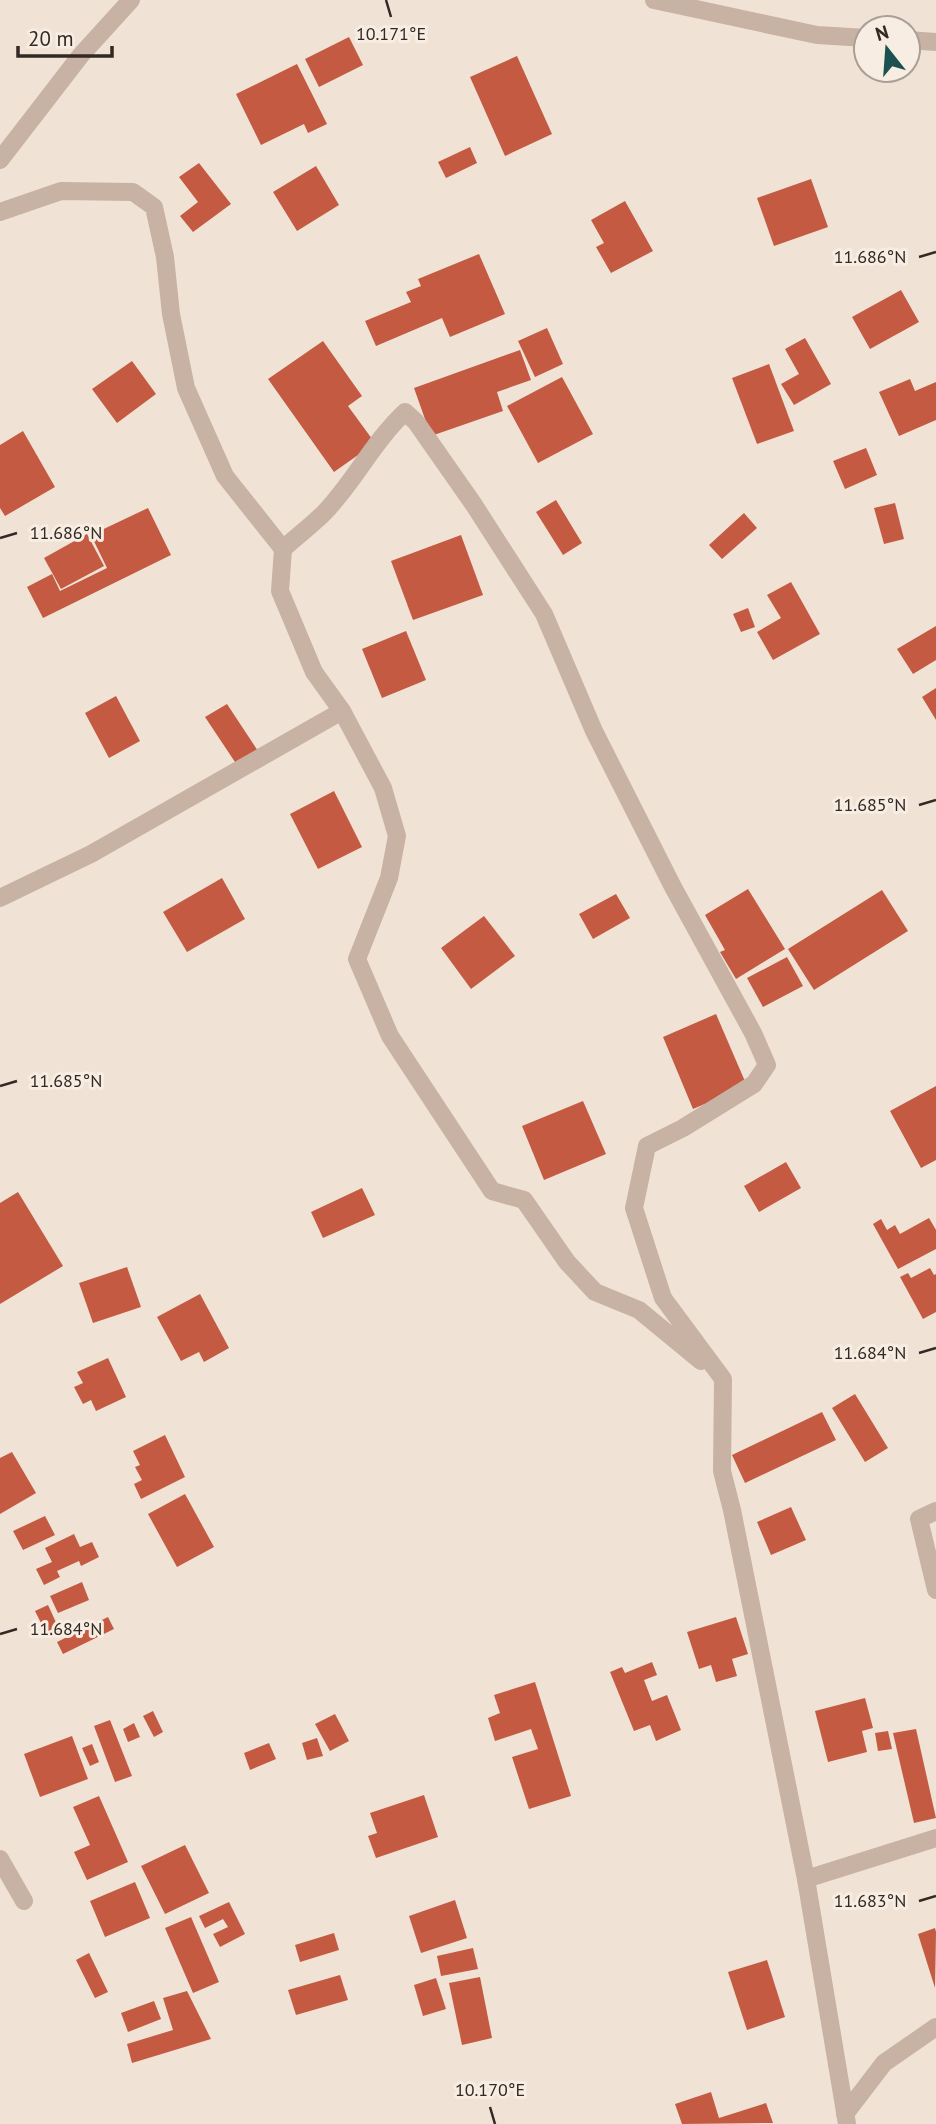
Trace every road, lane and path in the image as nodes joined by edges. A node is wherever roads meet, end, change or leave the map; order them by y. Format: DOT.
graph roads {
  1 [pos="131,0"];
  2 [pos="654,0"];
  3 [pos="852,37"];
  4 [pos="0,160"];
  5 [pos="0,212"];
  6 [pos="283,549"];
  7 [pos="342,711"];
  8 [pos="0,898"];
  9 [pos="723,1379"];
  10 [pos="936,1511"];
  11 [pos="936,1590"];
  12 [pos="936,1838"];
  13 [pos="0,1859"];
  14 [pos="806,1879"];
  15 [pos="24,1900"];
  16 [pos="936,2027"];
  17 [pos="846,2119"];
  1 -- 4 [label="street"];
  2 -- 3 [label="street"];
  5 -- 6 [label="street"];
  6 -- 7 [label="street"];
  6 -- 9 [label="street"];
  7 -- 8 [label="street"];
  7 -- 9 [label="street"];
  9 -- 14 [label="street"];
  10 -- 11 [label="street"];
  12 -- 14 [label="street"];
  13 -- 15 [label="street"];
  14 -- 17 [label="street"];
  16 -- 17 [label="street"];
}
